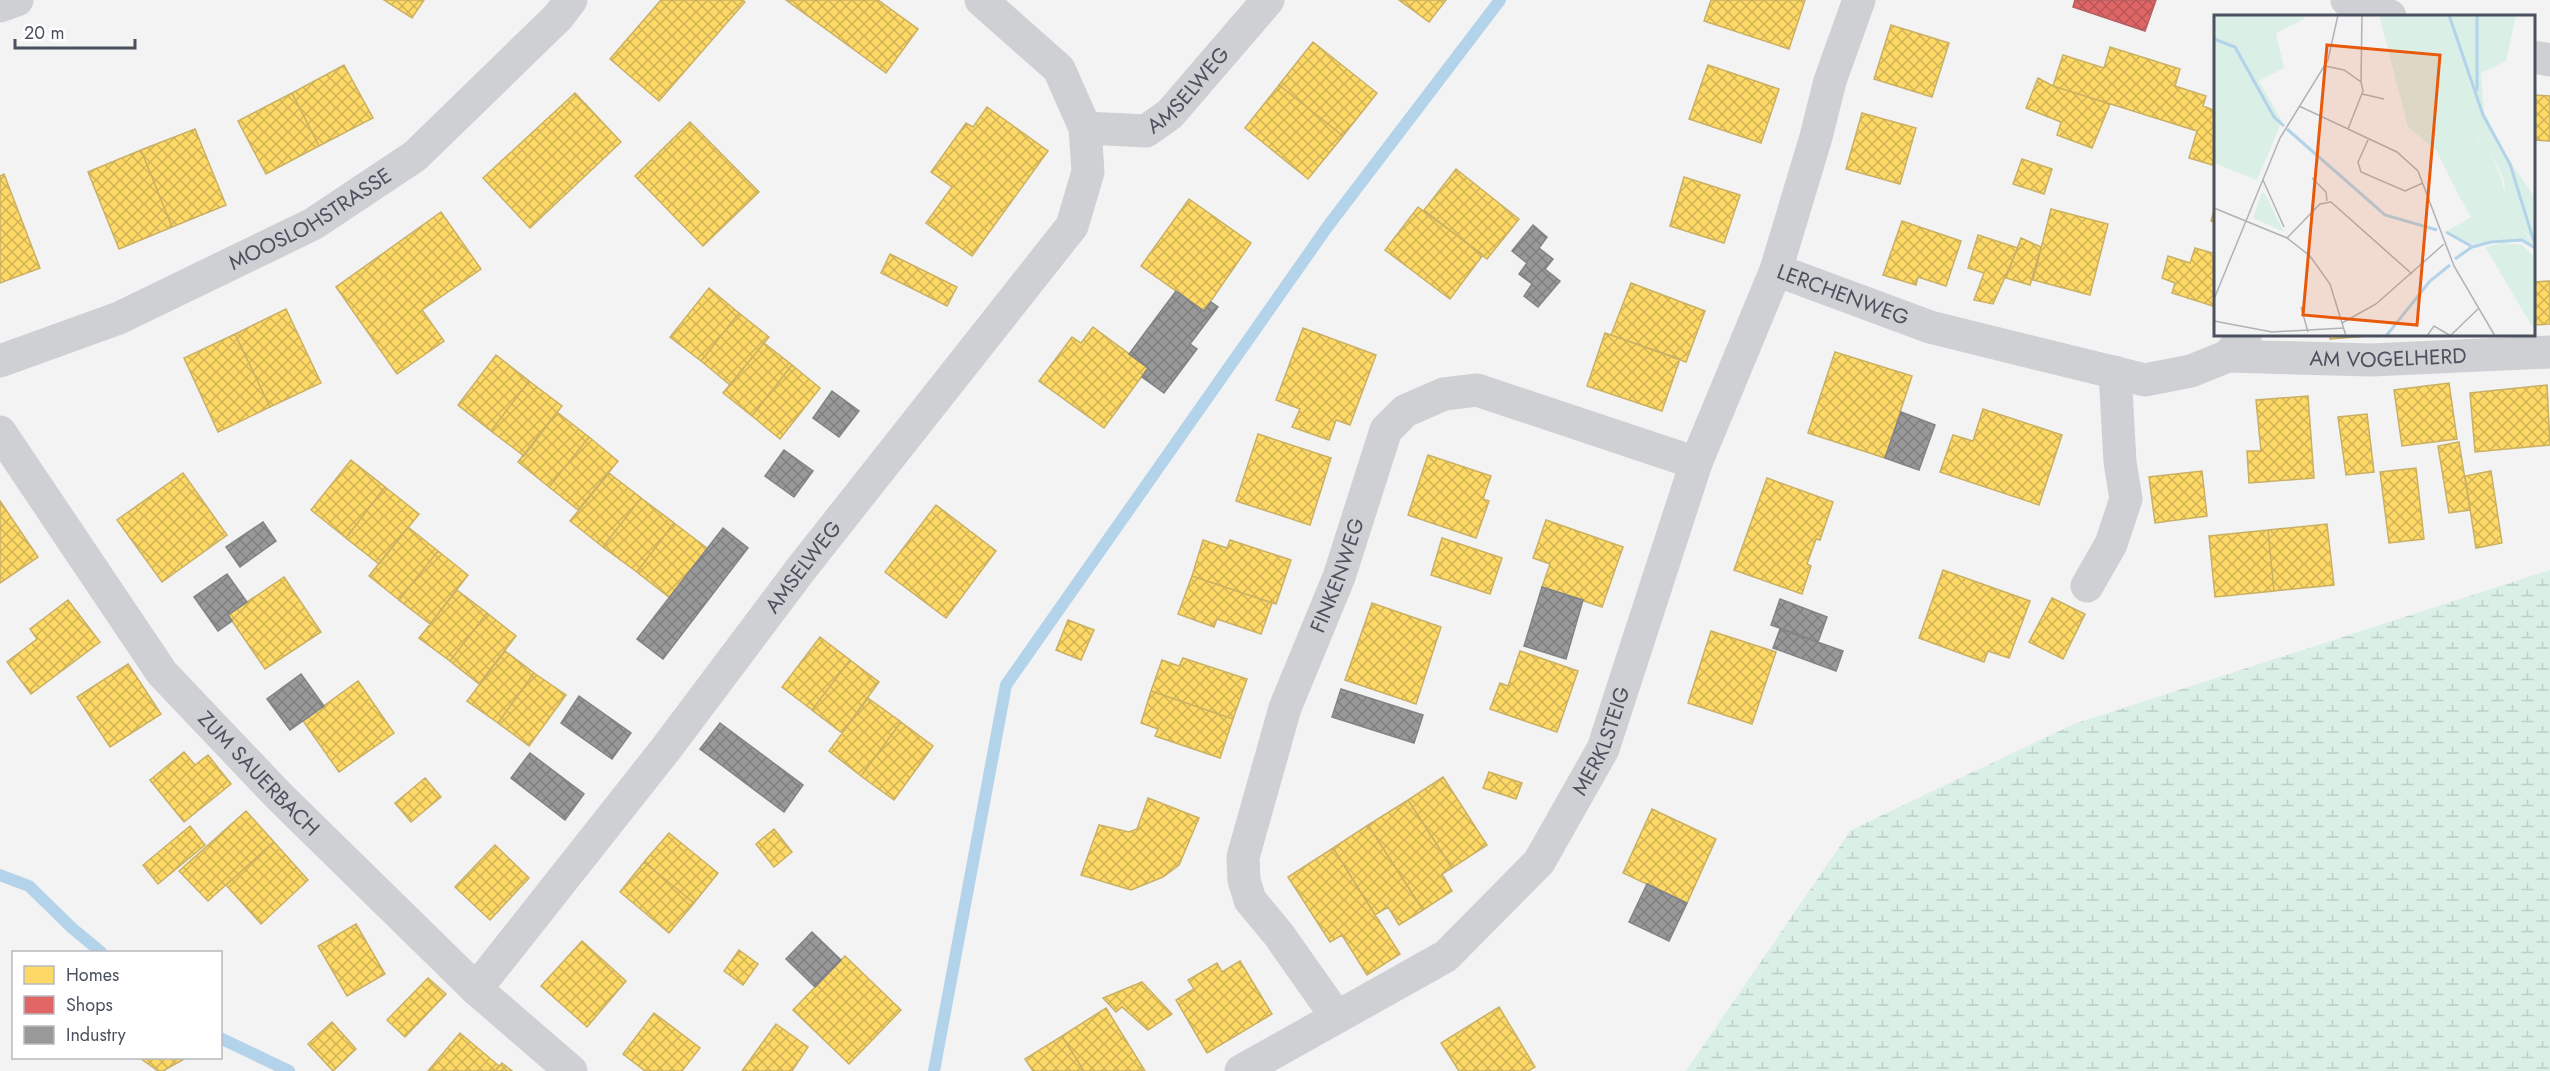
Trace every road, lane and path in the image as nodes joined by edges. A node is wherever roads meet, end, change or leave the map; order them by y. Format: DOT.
graph roads {
  1 [pos="17,0"];
  2 [pos="570,0"];
  3 [pos="981,0"];
  4 [pos="1268,0"];
  5 [pos="1859,0"];
  6 [pos="0,6"];
  7 [pos="2350,6"];
  8 [pos="2386,15"];
  9 [pos="2535,57"];
  10 [pos="2550,60"];
  11 [pos="1085,128"];
  12 [pos="1776,270"];
  13 [pos="2237,345"];
  14 [pos="2550,352"];
  15 [pos="0,361"];
  16 [pos="2115,372"];
  17 [pos="0,432"];
  18 [pos="1696,463"];
  19 [pos="2087,586"];
  20 [pos="476,989"];
  21 [pos="1336,1016"];
  22 [pos="571,1071"];
  23 [pos="1241,1071"];
  1 -- 6 [label="street"];
  2 -- 15 [label="street, MOOSLOHSTRASSE"];
  3 -- 11 [label="street, AMSELWEG"];
  4 -- 11 [label="street, AMSELWEG"];
  5 -- 12 [label="street, LERCHENWEG"];
  7 -- 8 [label="street"];
  9 -- 10 [label="street"];
  11 -- 20 [label="street, AMSELWEG"];
  12 -- 16 [label="street, LERCHENWEG"];
  12 -- 18 [label="street, MERKLSTEIG"];
  13 -- 14 [label="street, AM VOGELHERD"];
  13 -- 16 [label="street, LERCHENWEG"];
  16 -- 19 [label="street"];
  17 -- 20 [label="street, ZUM SAUERBACH"];
  18 -- 21 [label="street, MERKLSTEIG"];
  18 -- 21 [label="street, FINKENWEG"];
  20 -- 22 [label="street, ZUM SAUERBACH"];
  21 -- 23 [label="street, MERKLSTEIG"];
}
